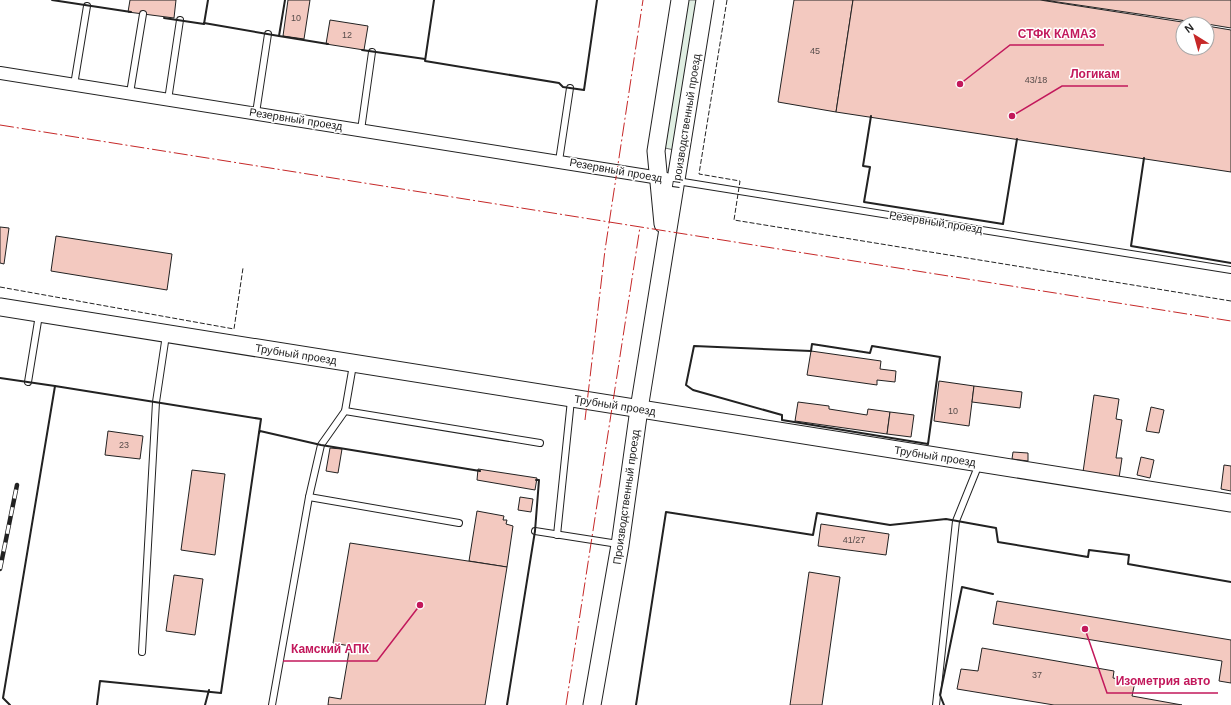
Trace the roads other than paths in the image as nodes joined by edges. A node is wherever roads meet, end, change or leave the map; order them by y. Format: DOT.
graph roads {
  1 [pos="680,0"];
  2 [pos="705,0"];
  3 [pos="87,6"];
  4 [pos="143,14"];
  5 [pos="180,20"];
  6 [pos="268,34"];
  7 [pos="372,52"];
  8 [pos="0,73"];
  9 [pos="74,85"];
  10 [pos="570,88"];
  11 [pos="130,94"];
  12 [pos="168,100"];
  13 [pos="256,113"];
  14 [pos="361,130"];
  15 [pos="559,160"];
  16 [pos="659,177"];
  17 [pos="677,181"];
  18 [pos="666,241"];
  19 [pos="1231,270"];
  20 [pos="0,308"];
  21 [pos="39,314"];
  22 [pos="166,334"];
  23 [pos="354,364"];
  24 [pos="28,382"];
  25 [pos="572,398"];
  26 [pos="639,409"];
  27 [pos="345,411"];
  28 [pos="540,443"];
  29 [pos="979,463"];
  30 [pos="310,497"];
  31 [pos="1231,503"];
  32 [pos="459,523"];
  33 [pos="535,531"];
  34 [pos="557,535"];
  35 [pos="620,544"];
  36 [pos="142,652"];
  37 [pos="272,705"];
  38 [pos="592,705"];
  39 [pos="936,705"];
  1 -- 16 [label="street, Производственный проезд"];
  2 -- 17 [label="street, Производственный проезд"];
  3 -- 9 [label="lane"];
  4 -- 11 [label="lane"];
  5 -- 12 [label="lane"];
  6 -- 13 [label="lane"];
  7 -- 14 [label="lane"];
  8 -- 9 [label="street, Резервный проезд"];
  9 -- 11 [label="street, Резервный проезд"];
  10 -- 15 [label="lane"];
  11 -- 12 [label="street, Резервный проезд"];
  12 -- 13 [label="street, Резервный проезд"];
  13 -- 14 [label="street, Резервный проезд"];
  14 -- 15 [label="street, Резервный проезд"];
  15 -- 16 [label="street, Резервный проезд"];
  16 -- 17 [label="street, Резервный проезд"];
  16 -- 18 [label="street, Производственный проезд"];
  17 -- 18 [label="street, Производственный проезд"];
  17 -- 19 [label="lane, Резервный проезд"];
  18 -- 26 [label="street, Производственный проезд"];
  20 -- 21 [label="street, Трубный проезд"];
  21 -- 22 [label="street, Трубный проезд"];
  21 -- 24 [label="lane"];
  22 -- 23 [label="street, Трубный проезд"];
  22 -- 36 [label="lane"];
  23 -- 25 [label="street, Трубный проезд"];
  23 -- 27 [label="lane"];
  25 -- 26 [label="street, Трубный проезд"];
  25 -- 34 [label="lane"];
  26 -- 29 [label="street, Трубный проезд"];
  26 -- 35 [label="street, Производственный проезд"];
  27 -- 28 [label="lane"];
  27 -- 30 [label="lane"];
  29 -- 31 [label="street, Трубный проезд"];
  29 -- 39 [label="lane"];
  30 -- 32 [label="lane"];
  30 -- 37 [label="lane"];
  33 -- 34 [label="lane"];
  34 -- 35 [label="lane"];
  35 -- 38 [label="street, Производственный проезд"];
}
